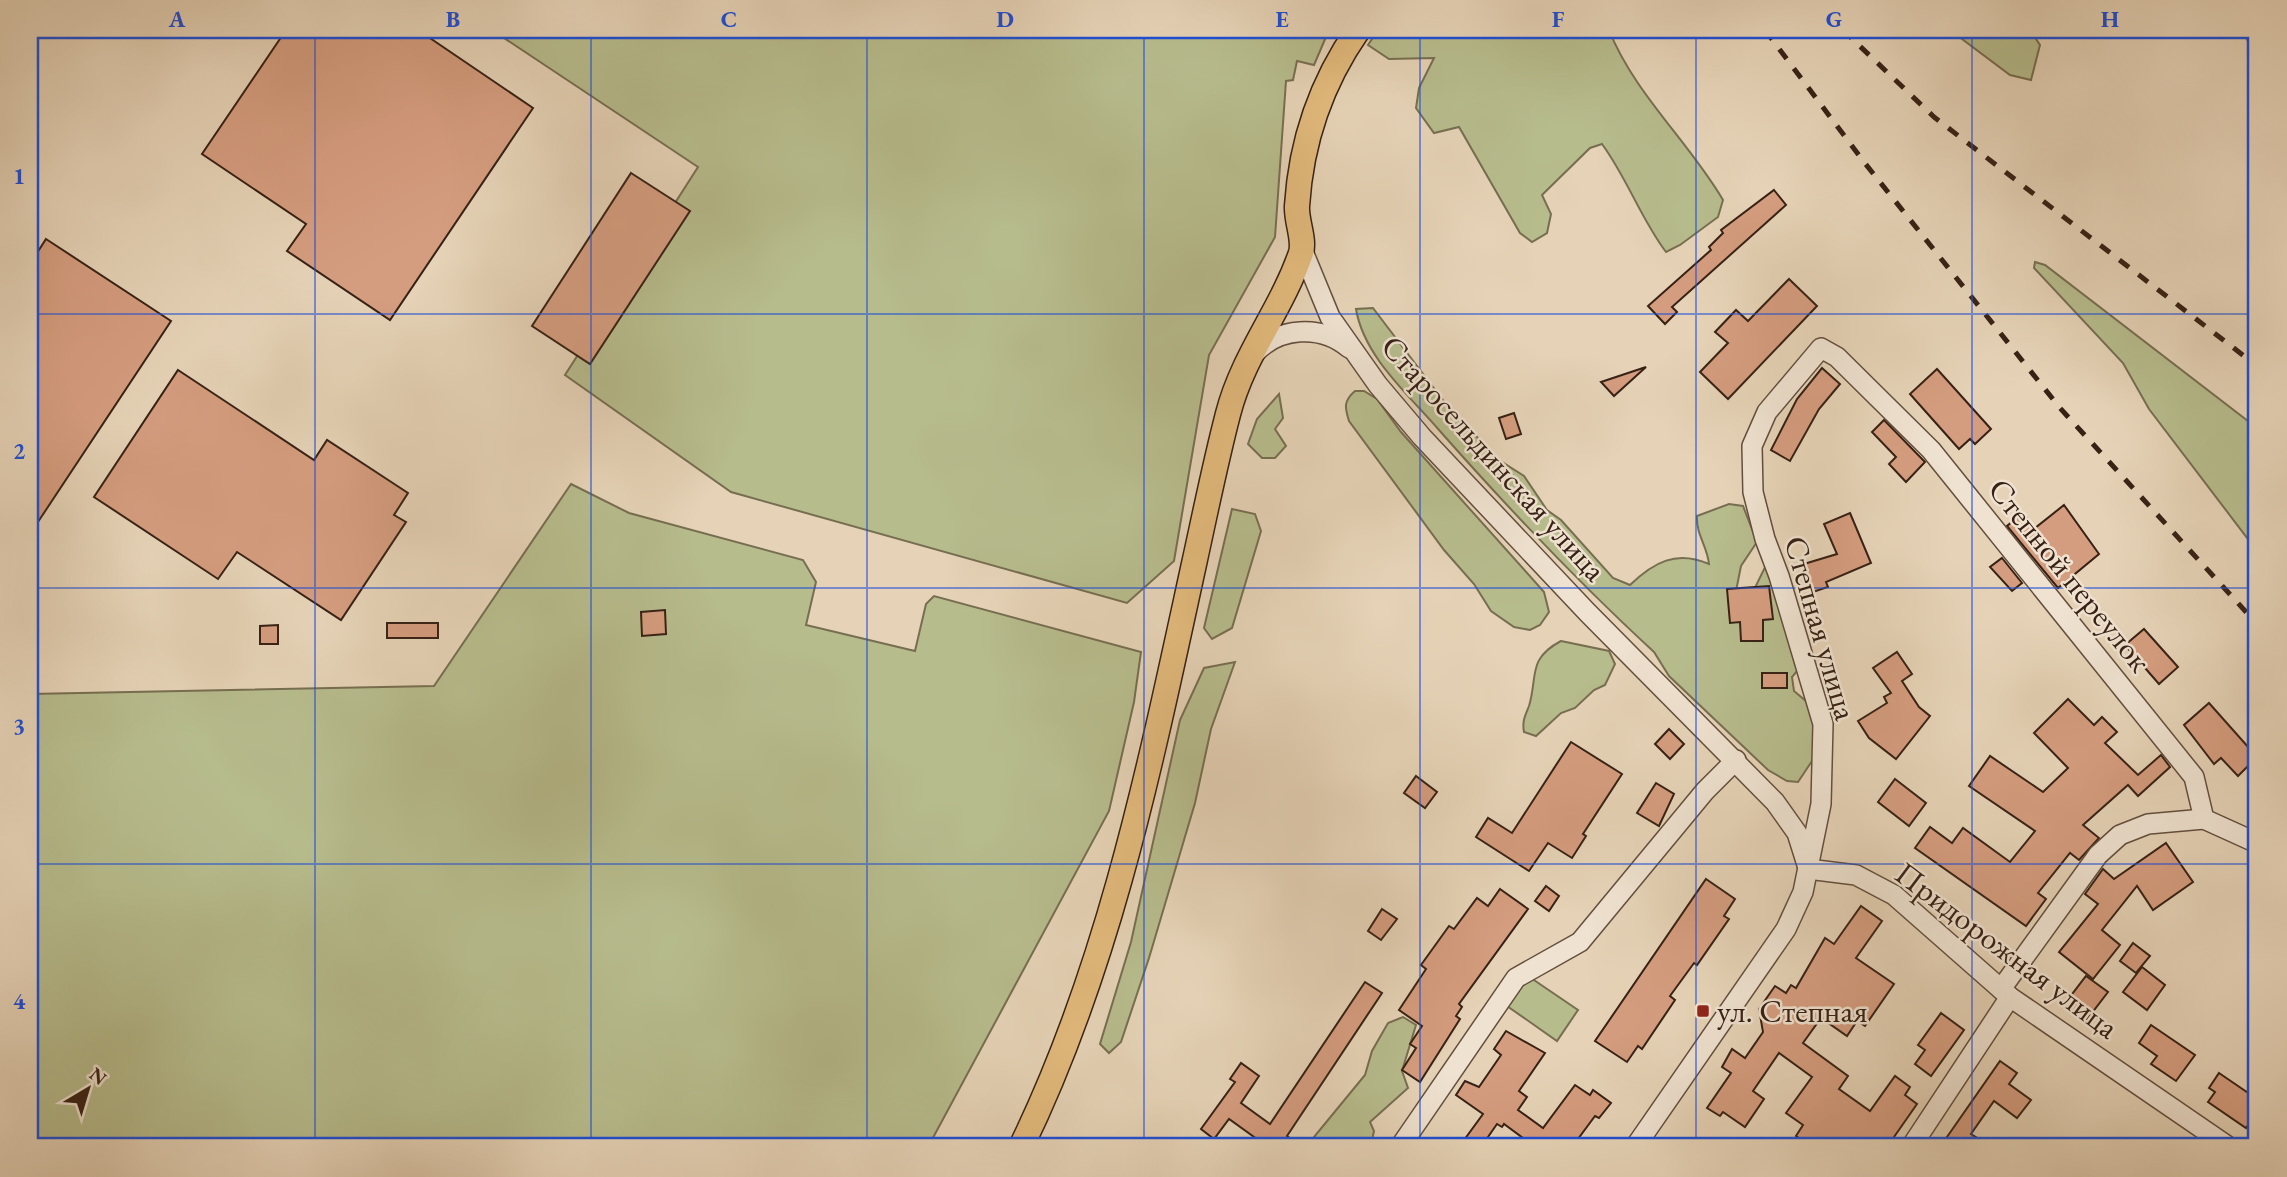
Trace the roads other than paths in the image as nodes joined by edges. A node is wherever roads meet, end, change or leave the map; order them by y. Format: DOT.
graph roads {
  1 [pos="1358,30"];
  2 [pos="2253,30"];
  3 [pos="2257,37"];
  4 [pos="1303,249"];
  5 [pos="1821,348"];
  6 [pos="1355,354"];
  7 [pos="1244,366"];
  8 [pos="1736,760"];
  9 [pos="2204,819"];
  10 [pos="2257,843"];
  11 [pos="1808,869"];
  12 [pos="2005,993"];
  13 [pos="1021,1147"];
  14 [pos="1400,1147"];
  15 [pos="1635,1147"];
  16 [pos="1911,1147"];
  17 [pos="2229,1147"];
  1 -- 4 [label="main road, Старосельдинская улица"];
  2 -- 3 [label="street"];
  4 -- 6 [label="street, Старосельдинская улица"];
  4 -- 7 [label="main road"];
  5 -- 9 [label="street, Степной переулок"];
  5 -- 11 [label="street, Степная улица"];
  6 -- 7 [label="street"];
  6 -- 8 [label="street, Старосельдинская улица"];
  7 -- 13 [label="main road"];
  8 -- 11 [label="street, Старосельдинская улица"];
  8 -- 14 [label="street"];
  9 -- 10 [label="street"];
  9 -- 12 [label="street"];
  11 -- 12 [label="street, Придорожная улица"];
  11 -- 15 [label="street, Степная улица"];
  12 -- 16 [label="street"];
  12 -- 17 [label="street, Придорожная улица"];
}
